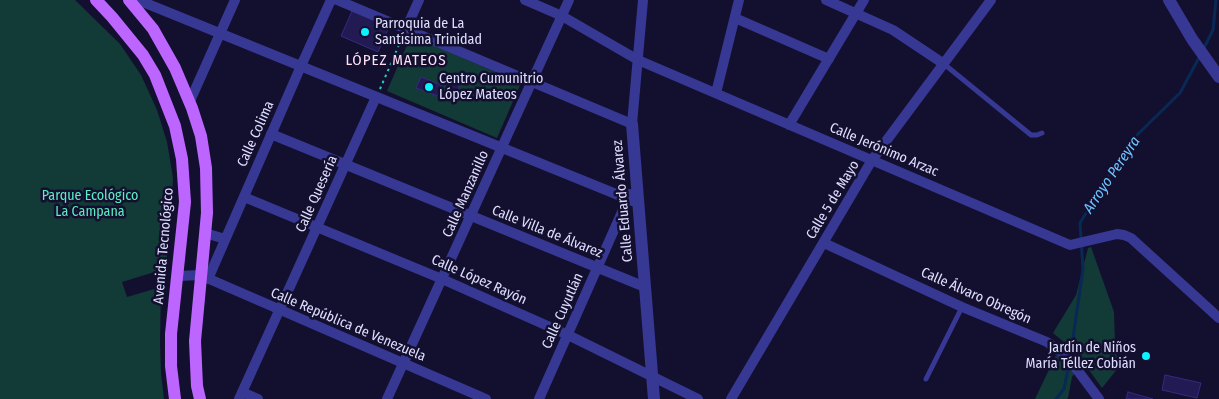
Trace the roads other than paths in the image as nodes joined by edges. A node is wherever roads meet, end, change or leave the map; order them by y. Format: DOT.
graph roads {
  1 [pos="96,0"];
  2 [pos="129,0"];
  3 [pos="138,0"];
  4 [pos="235,0"];
  5 [pos="331,0"];
  6 [pos="337,0"];
  7 [pos="420,0"];
  8 [pos="525,0"];
  9 [pos="569,0"];
  10 [pos="643,0"];
  11 [pos="739,0"];
  12 [pos="826,0"];
  13 [pos="864,0"];
  14 [pos="991,0"];
  15 [pos="1169,0"];
  16 [pos="856,13"];
  17 [pos="562,16"];
  18 [pos="734,18"];
  19 [pos="406,29"];
  20 [pos="220,33"];
  21 [pos="829,59"];
  22 [pos="638,60"];
  23 [pos="944,64"];
  24 [pos="301,66"];
  25 [pos="1219,76"];
  26 [pos="532,82"];
  27 [pos="716,93"];
  28 [pos="376,97"];
  29 [pos="190,101"];
  30 [pos="632,124"];
  31 [pos="790,124"];
  32 [pos="1042,132"];
  33 [pos="271,134"];
  34 [pos="502,148"];
  35 [pos="872,160"];
  36 [pos="345,164"];
  37 [pos="244,197"];
  38 [pos="633,201"];
  39 [pos="471,216"];
  40 [pos="317,227"];
  41 [pos="205,233"];
  42 [pos="225,239"];
  43 [pos="824,243"];
  44 [pos="597,268"];
  45 [pos="178,276"];
  46 [pos="204,277"];
  47 [pos="442,279"];
  48 [pos="645,287"];
  49 [pos="962,307"];
  50 [pos="279,310"];
  51 [pos="1219,318"];
  52 [pos="568,334"];
  53 [pos="404,363"];
  54 [pos="652,375"];
  55 [pos="926,379"];
  56 [pos="240,396"];
  57 [pos="175,399"];
  58 [pos="200,399"];
  59 [pos="258,399"];
  60 [pos="387,399"];
  61 [pos="486,399"];
  62 [pos="539,399"];
  63 [pos="654,399"];
  64 [pos="698,399"];
  65 [pos="731,399"];
  66 [pos="1099,399"];
  1 -- 45 [label="main road, Avenida Tecnológico"];
  2 -- 29 [label="main road"];
  3 -- 20 [label="street"];
  4 -- 20 [label="street"];
  5 -- 24 [label="street, Calle Colima"];
  6 -- 19 [label="street"];
  7 -- 19 [label="street"];
  8 -- 17 [label="street, Calle Jerónimo Arzac"];
  9 -- 17 [label="street, Calle Manzanillo"];
  10 -- 22 [label="street, Calle Eduardo Álvarez"];
  11 -- 18 [label="street"];
  12 -- 16 [label="street"];
  13 -- 16 [label="street"];
  14 -- 23 [label="street, Calle 5 de Mayo"];
  15 -- 25 [label="street"];
  16 -- 21 [label="street"];
  16 -- 23 [label="street"];
  17 -- 22 [label="street, Calle Jerónimo Arzac"];
  17 -- 26 [label="street, Calle Manzanillo"];
  18 -- 21 [label="street"];
  18 -- 27 [label="street"];
  19 -- 26 [label="street"];
  20 -- 24 [label="street"];
  20 -- 29 [label="street"];
  21 -- 31 [label="street"];
  22 -- 27 [label="street, Calle Jerónimo Arzac"];
  22 -- 30 [label="street, Calle Eduardo Álvarez"];
  23 -- 32 [label="lane"];
  23 -- 35 [label="street, Calle 5 de Mayo"];
  24 -- 28 [label="street"];
  24 -- 33 [label="street, Calle Colima"];
  26 -- 30 [label="street"];
  26 -- 34 [label="street, Calle Manzanillo"];
  27 -- 31 [label="street, Calle Jerónimo Arzac"];
  28 -- 34 [label="street"];
  28 -- 36 [label="street, Calle Quesería"];
  29 -- 41 [label="main road"];
  30 -- 38 [label="street, Calle Eduardo Álvarez"];
  31 -- 35 [label="street, Calle Jerónimo Arzac"];
  33 -- 36 [label="street, Calle Villa de Álvarez"];
  33 -- 37 [label="street, Calle Colima"];
  34 -- 38 [label="street"];
  34 -- 39 [label="street, Calle Manzanillo"];
  35 -- 43 [label="street, Calle 5 de Mayo"];
  35 -- 51 [label="street, Calle Jerónimo Arzac"];
  36 -- 39 [label="street, Calle Villa de Álvarez"];
  36 -- 40 [label="street, Calle Quesería"];
  37 -- 40 [label="street, Calle López Rayón"];
  37 -- 42 [label="street, Calle Colima"];
  38 -- 44 [label="street, Calle Cuyutlán"];
  38 -- 48 [label="street, Calle Eduardo Álvarez"];
  39 -- 44 [label="street, Calle Villa de Álvarez"];
  39 -- 47 [label="street, Calle Manzanillo"];
  40 -- 47 [label="street, Calle López Rayón"];
  40 -- 50 [label="street, Calle Quesería"];
  41 -- 42 [label="street"];
  41 -- 46 [label="main road"];
  42 -- 46 [label="street, Calle Colima"];
  43 -- 49 [label="street, Calle Álvaro Obregón"];
  43 -- 65 [label="street, Calle 5 de Mayo"];
  44 -- 48 [label="street, Calle Villa de Álvarez"];
  44 -- 52 [label="street, Calle Cuyutlán"];
  45 -- 46 [label="street"];
  45 -- 57 [label="main road, Avenida Tecnológico"];
  46 -- 50 [label="street, Calle República de Venezuela"];
  46 -- 58 [label="main road"];
  47 -- 52 [label="street, Calle López Rayón"];
  47 -- 53 [label="street, Calle Manzanillo"];
  48 -- 54 [label="street, Calle Eduardo Álvarez"];
  49 -- 55 [label="lane"];
  49 -- 66 [label="street, Calle Álvaro Obregón"];
  50 -- 53 [label="street, Calle República de Venezuela"];
  50 -- 56 [label="street, Calle Quesería"];
  52 -- 54 [label="street, Calle López Rayón"];
  52 -- 62 [label="street, Calle Cuyutlán"];
  53 -- 60 [label="street, Calle Manzanillo"];
  53 -- 61 [label="street, Calle República de Venezuela"];
  54 -- 63 [label="street, Calle Eduardo Álvarez"];
  54 -- 64 [label="street, Calle López Rayón"];
  56 -- 59 [label="street"];
}
